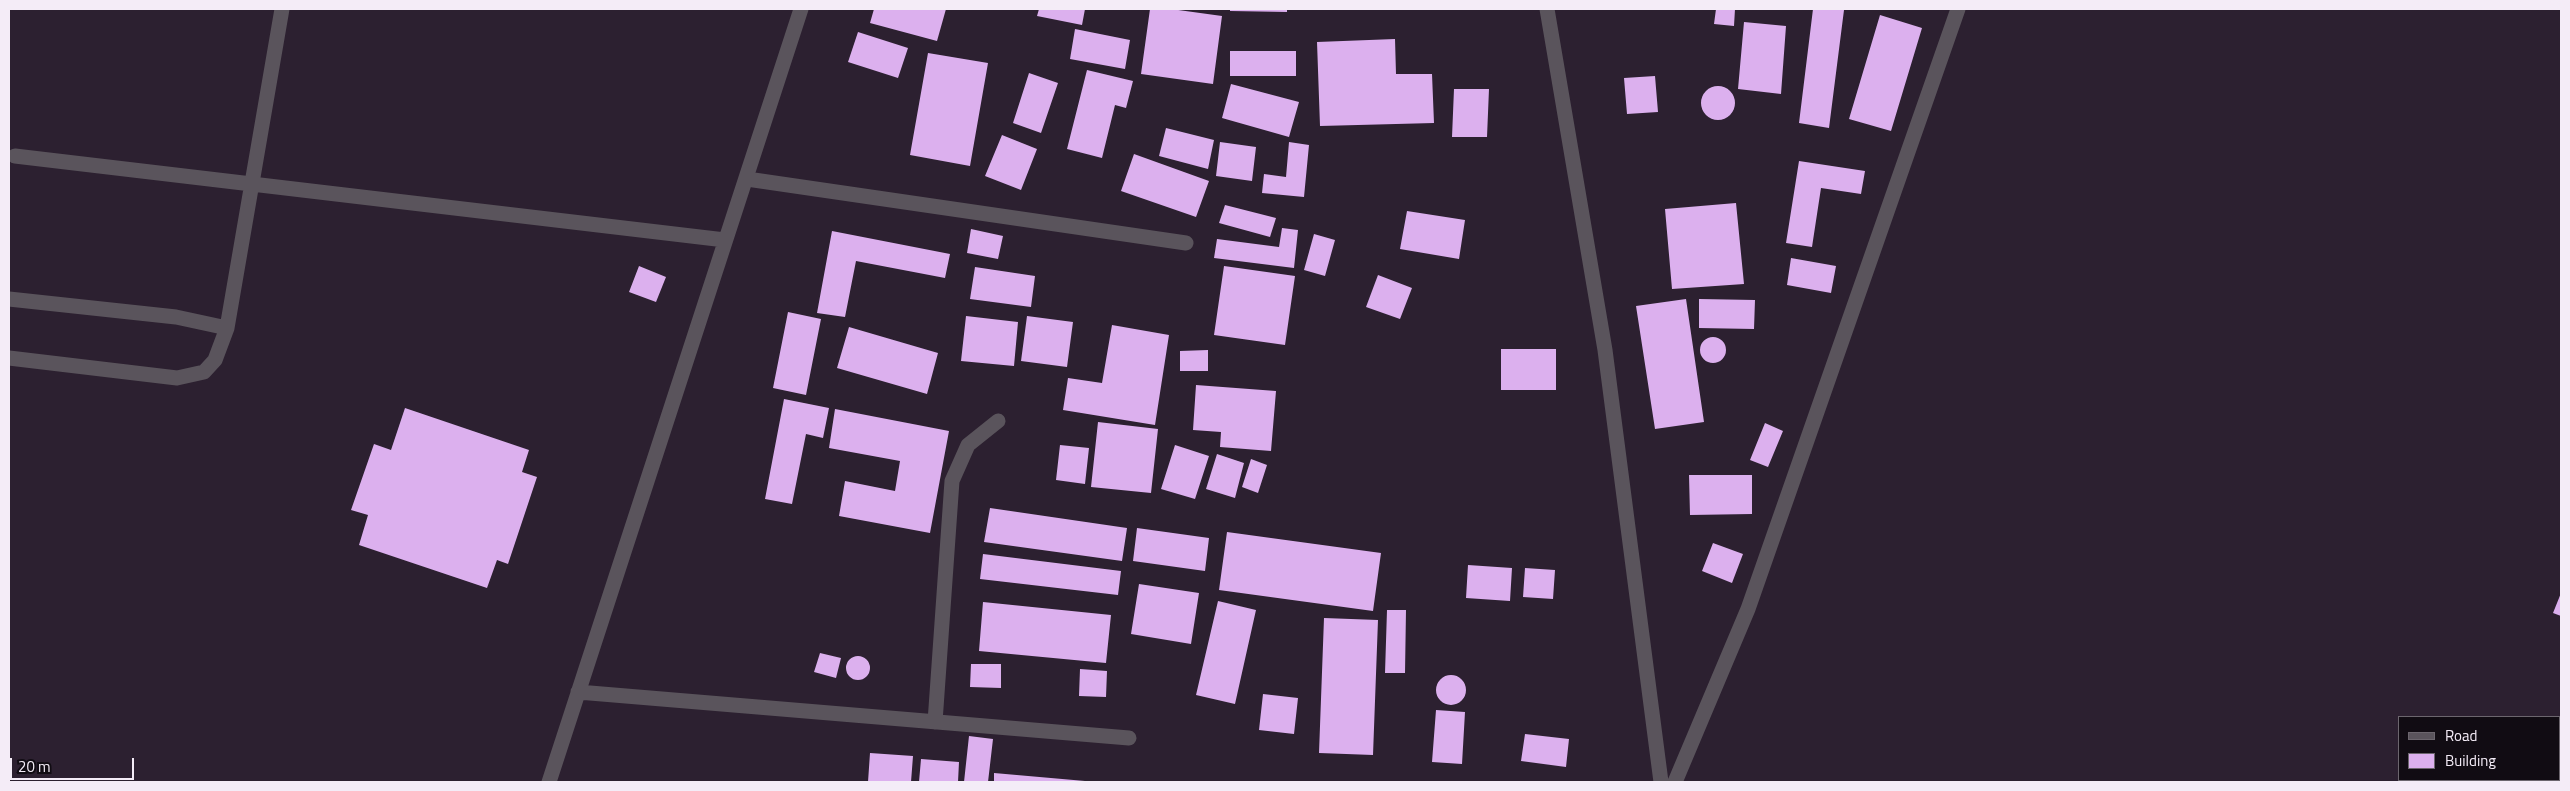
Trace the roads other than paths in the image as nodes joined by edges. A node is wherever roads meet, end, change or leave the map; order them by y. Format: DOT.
graph roads {
  1 [pos="282,9"];
  2 [pos="801,9"];
  3 [pos="1547,9"];
  4 [pos="1958,9"];
  5 [pos="15,156"];
  6 [pos="747,179"];
  7 [pos="251,182"];
  8 [pos="724,240"];
  9 [pos="1186,243"];
  10 [pos="9,300"];
  11 [pos="228,328"];
  12 [pos="9,358"];
  13 [pos="998,421"];
  14 [pos="578,692"];
  15 [pos="935,722"];
  16 [pos="1130,738"];
  17 [pos="549,782"];
  18 [pos="1661,782"];
  19 [pos="1675,782"];
  1 -- 7 [label="street"];
  2 -- 6 [label="street"];
  3 -- 18 [label="street"];
  4 -- 19 [label="street"];
  5 -- 7 [label="street"];
  6 -- 8 [label="street"];
  6 -- 9 [label="street"];
  7 -- 8 [label="street"];
  7 -- 11 [label="street"];
  8 -- 14 [label="street"];
  10 -- 11 [label="street"];
  11 -- 12 [label="street"];
  13 -- 15 [label="street"];
  14 -- 15 [label="street"];
  14 -- 17 [label="street"];
  15 -- 16 [label="street"];
}
